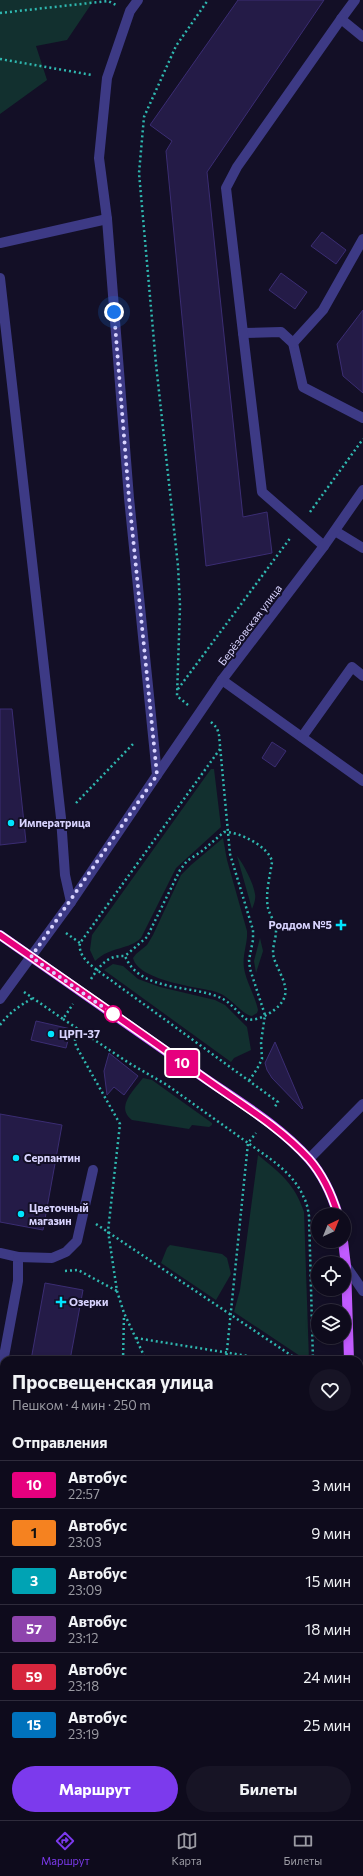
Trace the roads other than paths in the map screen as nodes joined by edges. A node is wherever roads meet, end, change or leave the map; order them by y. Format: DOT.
graph roads {
  1 [pos="138,0"];
  2 [pos="355,0"];
  3 [pos="340,19"];
  4 [pos="363,37"];
  5 [pos="107,219"];
  6 [pos="363,239"];
  7 [pos="0,242"];
  8 [pos="0,278"];
  9 [pos="243,333"];
  10 [pos="293,343"];
  11 [pos="363,418"];
  12 [pos="363,490"];
  13 [pos="335,531"];
  14 [pos="324,546"];
  15 [pos="363,548"];
  16 [pos="363,676"];
  17 [pos="222,680"];
  18 [pos="302,737"];
  19 [pos="157,775"];
  20 [pos="363,781"];
  21 [pos="71,902"];
  22 [pos="0,935"];
  23 [pos="31,957"];
  24 [pos="0,999"];
  25 [pos="363,1104"];
  26 [pos="309,1160"];
  27 [pos="93,1170"];
  28 [pos="335,1208"];
  29 [pos="0,1253"];
  30 [pos="18,1257"];
  31 [pos="351,1274"];
  32 [pos="363,1292"];
  33 [pos="347,1296"];
  34 [pos="4,1356"];
  35 [pos="348,1356"];
  1 -- 5 [label="street"];
  2 -- 3 [label="street"];
  3 -- 4 [label="street"];
  3 -- 9 [label="street"];
  5 -- 7 [label="street"];
  5 -- 19 [label="street"];
  6 -- 10 [label="street"];
  8 -- 21 [label="street"];
  9 -- 10 [label="street"];
  9 -- 14 [label="street"];
  10 -- 11 [label="street"];
  12 -- 13 [label="street, Берёзовская улица"];
  13 -- 14 [label="street, Берёзовская улица"];
  13 -- 15 [label="street"];
  14 -- 17 [label="street, Берёзовская улица"];
  16 -- 18 [label="street"];
  17 -- 18 [label="street"];
  17 -- 19 [label="street, Берёзовская улица"];
  18 -- 20 [label="street"];
  19 -- 21 [label="street, Берёзовская улица"];
  21 -- 23 [label="street, Берёзовская улица"];
  22 -- 23 [label="main road"];
  23 -- 24 [label="street"];
  23 -- 26 [label="main road"];
  25 -- 26 [label="street"];
  26 -- 28 [label="main road"];
  27 -- 30 [label="street"];
  29 -- 30 [label="street"];
  30 -- 34 [label="street"];
  31 -- 32 [label="street"];
  33 -- 35 [label="main road"];
}
